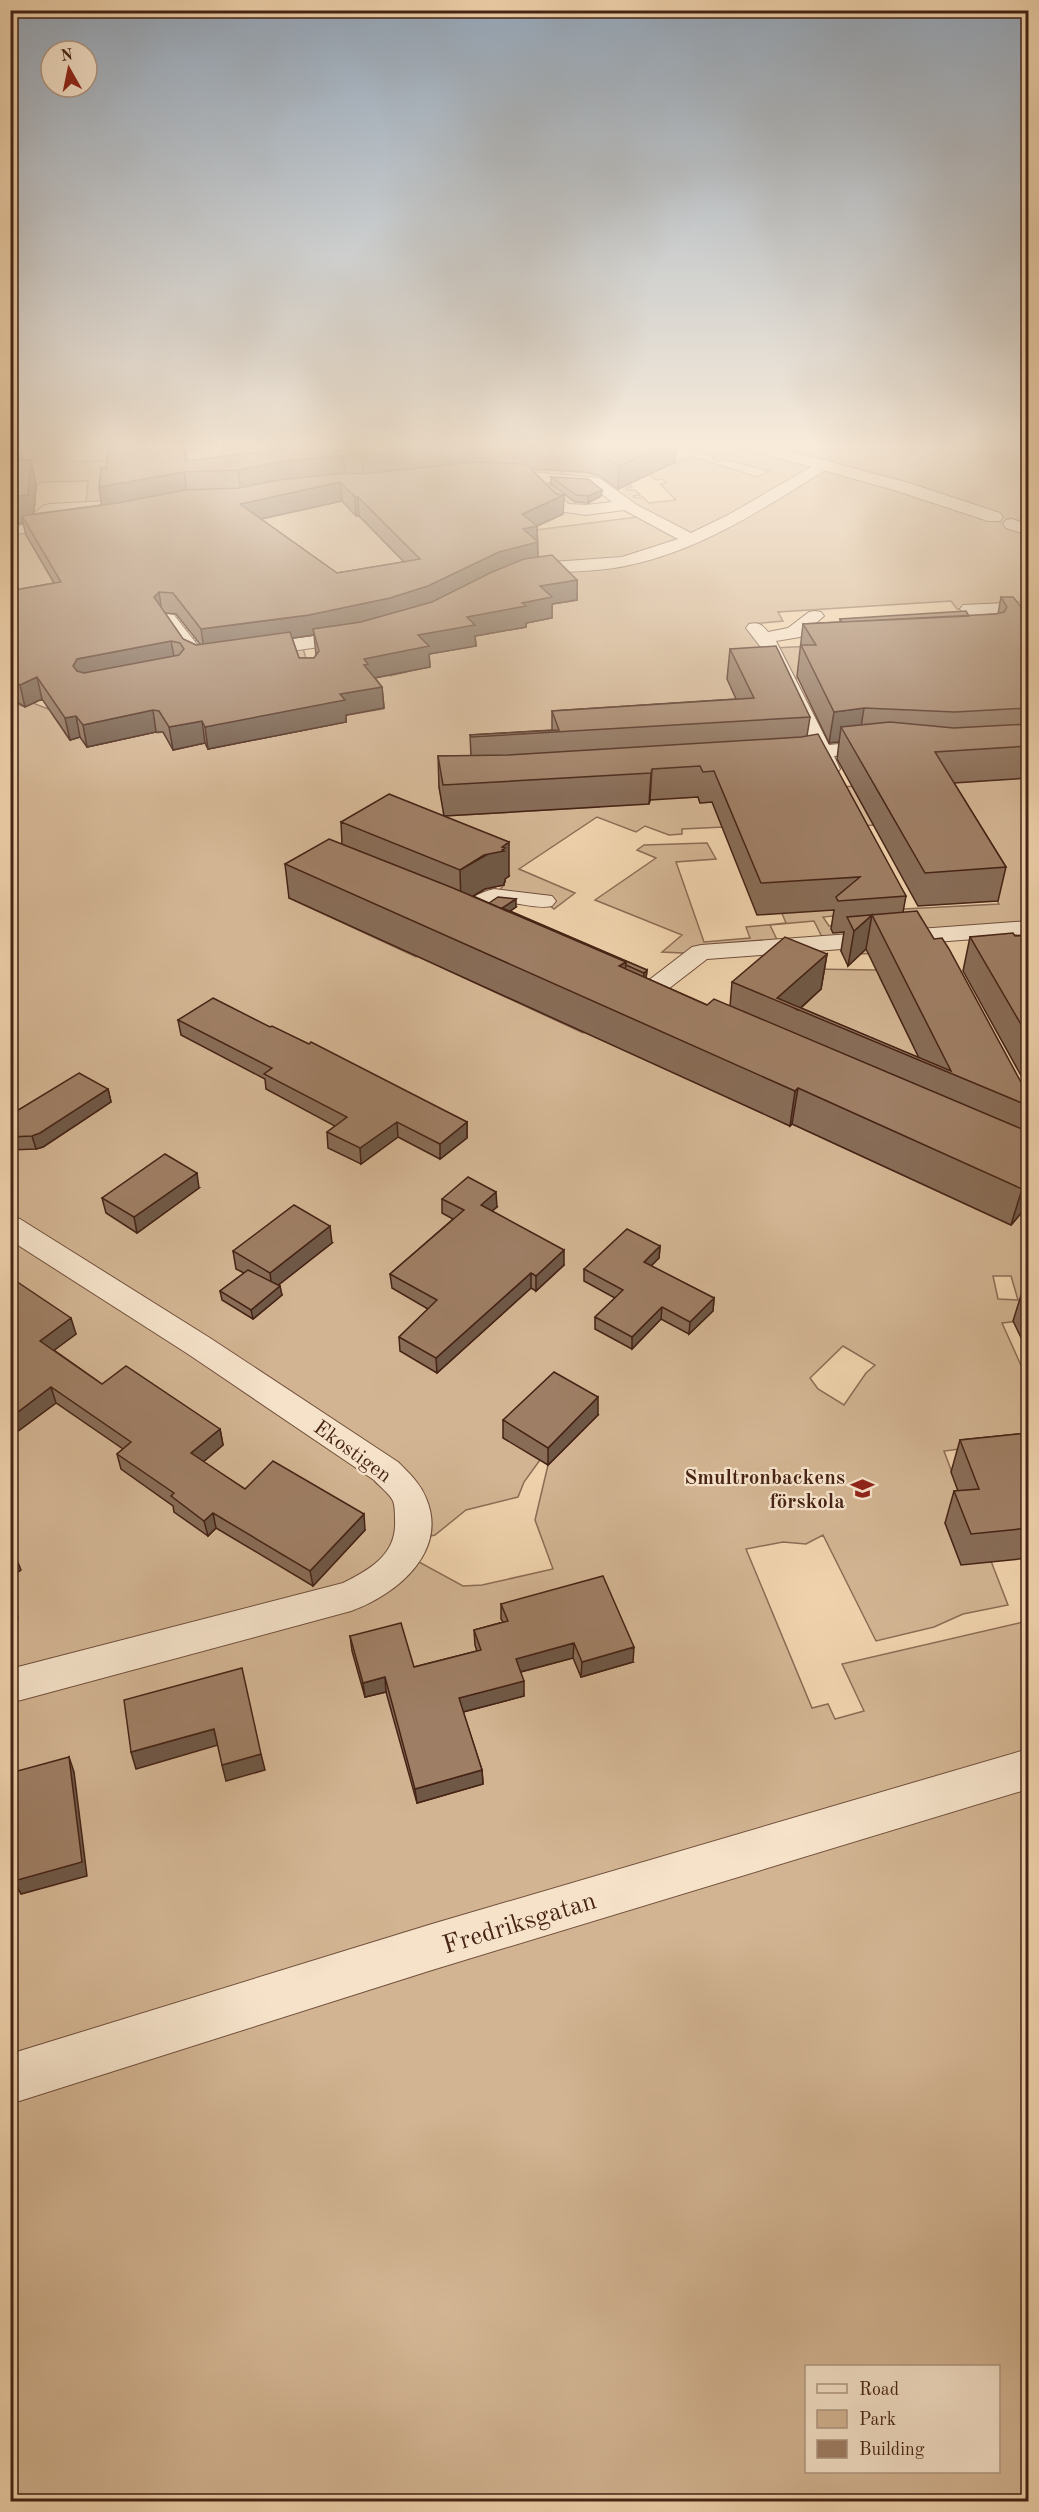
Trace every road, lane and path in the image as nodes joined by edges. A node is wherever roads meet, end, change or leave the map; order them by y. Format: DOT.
graph roads {
  1 [pos="617,562"];
  2 [pos="507,576"];
  3 [pos="1029,607"];
  4 [pos="815,616"];
  5 [pos="168,619"];
  6 [pos="372,632"];
  7 [pos="763,638"];
  8 [pos="956,638"];
  9 [pos="803,647"];
  10 [pos="200,658"];
  11 [pos="181,667"];
  12 [pos="896,747"];
  13 [pos="821,753"];
  14 [pos="763,761"];
  15 [pos="839,787"];
  16 [pos="544,901"];
  17 [pos="463,915"];
  18 [pos="909,917"];
  19 [pos="1029,928"];
  20 [pos="931,946"];
  21 [pos="674,1007"];
  22 [pos="10,1226"];
  23 [pos="10,1686"];
  24 [pos="1029,1769"];
  25 [pos="10,2079"];
  1 -- 2 [label="street"];
  3 -- 8 [label="street"];
  4 -- 7 [label="street"];
  5 -- 10 [label="street"];
  6 -- 10 [label="street"];
  7 -- 9 [label="street"];
  7 -- 13 [label="street"];
  10 -- 11 [label="street"];
  12 -- 13 [label="street"];
  13 -- 14 [label="street"];
  13 -- 15 [label="street"];
  16 -- 17 [label="street"];
  18 -- 20 [label="street"];
  19 -- 20 [label="street"];
  20 -- 21 [label="street"];
  22 -- 23 [label="street, Ekostigen"];
  24 -- 25 [label="street, Fredriksgatan"];
}
